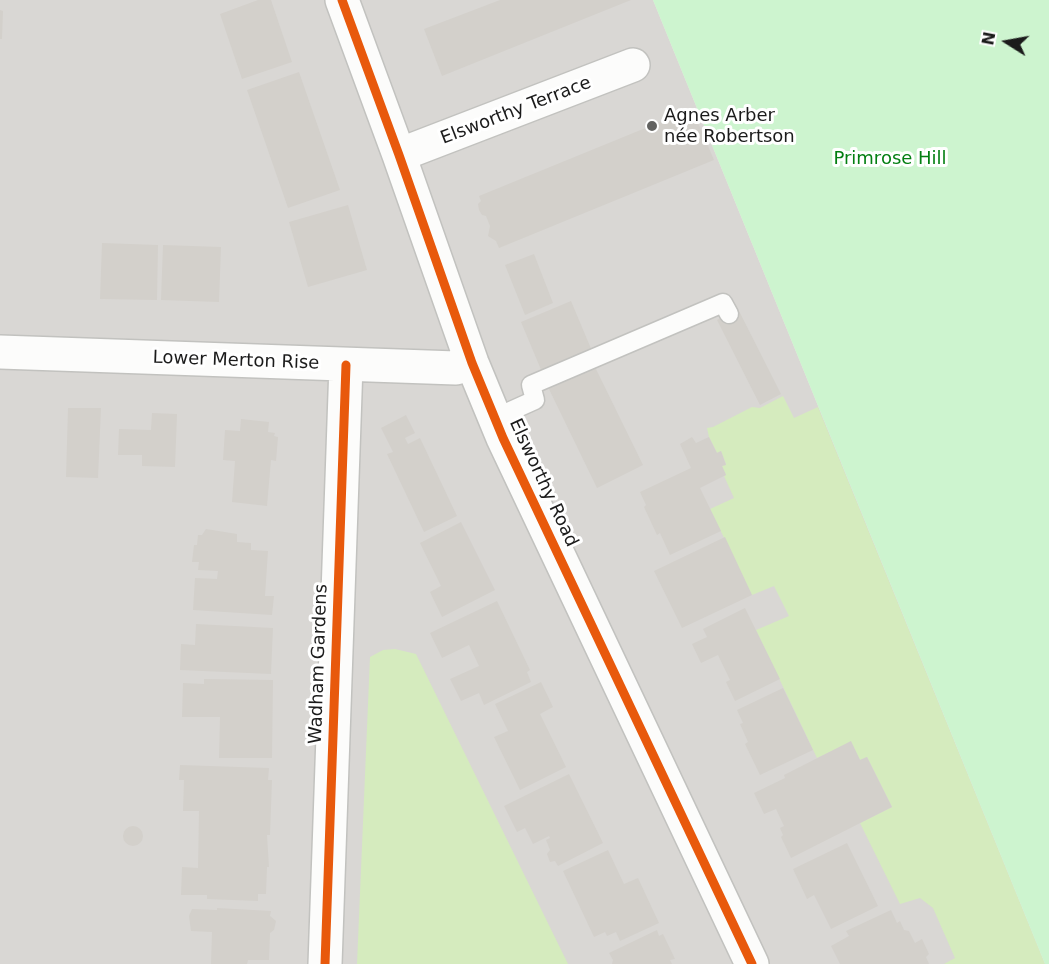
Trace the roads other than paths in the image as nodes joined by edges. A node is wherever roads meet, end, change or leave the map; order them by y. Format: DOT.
graph roads {
  1 [pos="342,0"];
  2 [pos="633,65"];
  3 [pos="399,155"];
  4 [pos="729,314"];
  5 [pos="0,352"];
  6 [pos="472,363"];
  7 [pos="346,364"];
  8 [pos="495,418"];
  9 [pos="325,964"];
  10 [pos="752,964"];
  1 -- 3 [label="street, Elsworthy Road"];
  2 -- 3 [label="street, Elsworthy Terrace"];
  3 -- 6 [label="street, Elsworthy Road"];
  4 -- 8 [label="lane"];
  5 -- 7 [label="street, Lower Merton Rise"];
  6 -- 7 [label="street, Lower Merton Rise"];
  6 -- 8 [label="street, Elsworthy Road"];
  7 -- 9 [label="street, Wadham Gardens"];
  8 -- 10 [label="street, Elsworthy Road"];
}
